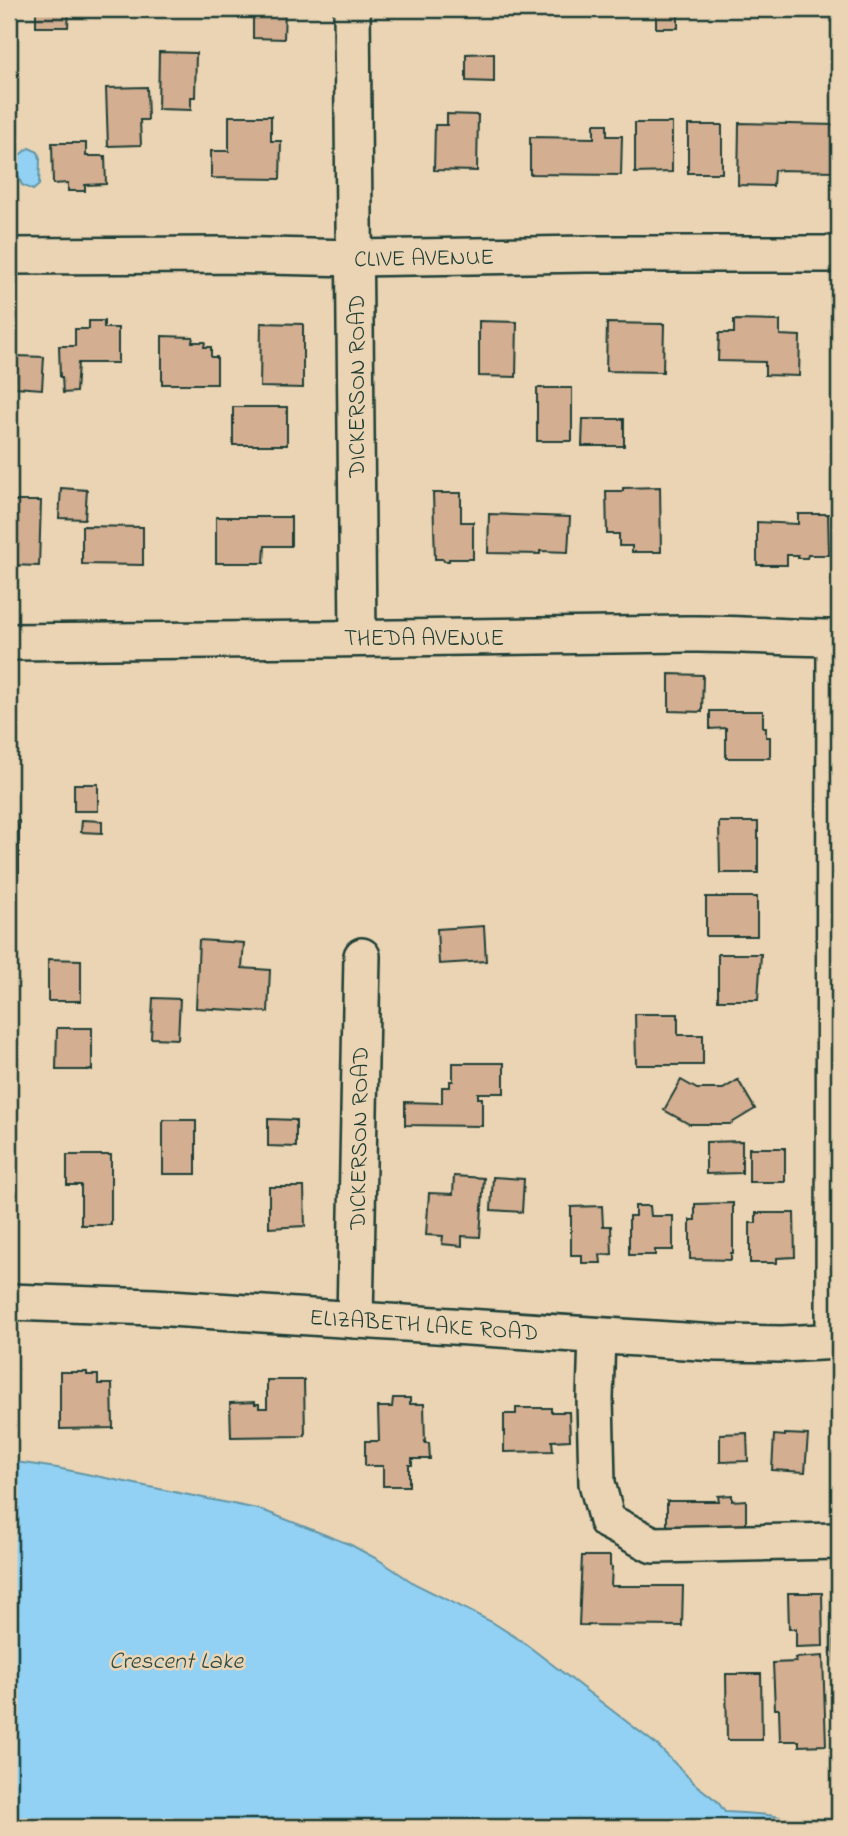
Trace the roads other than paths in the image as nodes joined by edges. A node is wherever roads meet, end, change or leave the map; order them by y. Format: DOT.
graph roads {
  1 [pos="352,9"];
  2 [pos="839,254"];
  3 [pos="9,256"];
  4 [pos="355,258"];
  5 [pos="358,637"];
  6 [pos="837,638"];
  7 [pos="9,642"];
  8 [pos="362,957"];
  9 [pos="9,1302"];
  10 [pos="355,1320"];
  11 [pos="597,1336"];
  12 [pos="836,1342"];
  13 [pos="839,1541"];
  1 -- 4 [label="street, DICKERSON ROAD"];
  2 -- 4 [label="street, CLIVE AVENUE"];
  3 -- 4 [label="street, CLIVE AVENUE"];
  4 -- 5 [label="street, DICKERSON ROAD"];
  5 -- 6 [label="street, THEDA AVENUE"];
  5 -- 7 [label="street, THEDA AVENUE"];
  6 -- 12 [label="street"];
  8 -- 10 [label="street, DICKERSON ROAD"];
  9 -- 10 [label="street, ELIZABETH LAKE ROAD"];
  10 -- 11 [label="street, ELIZABETH LAKE ROAD"];
  11 -- 12 [label="street, ELIZABETH LAKE ROAD"];
  11 -- 13 [label="street"];
}
